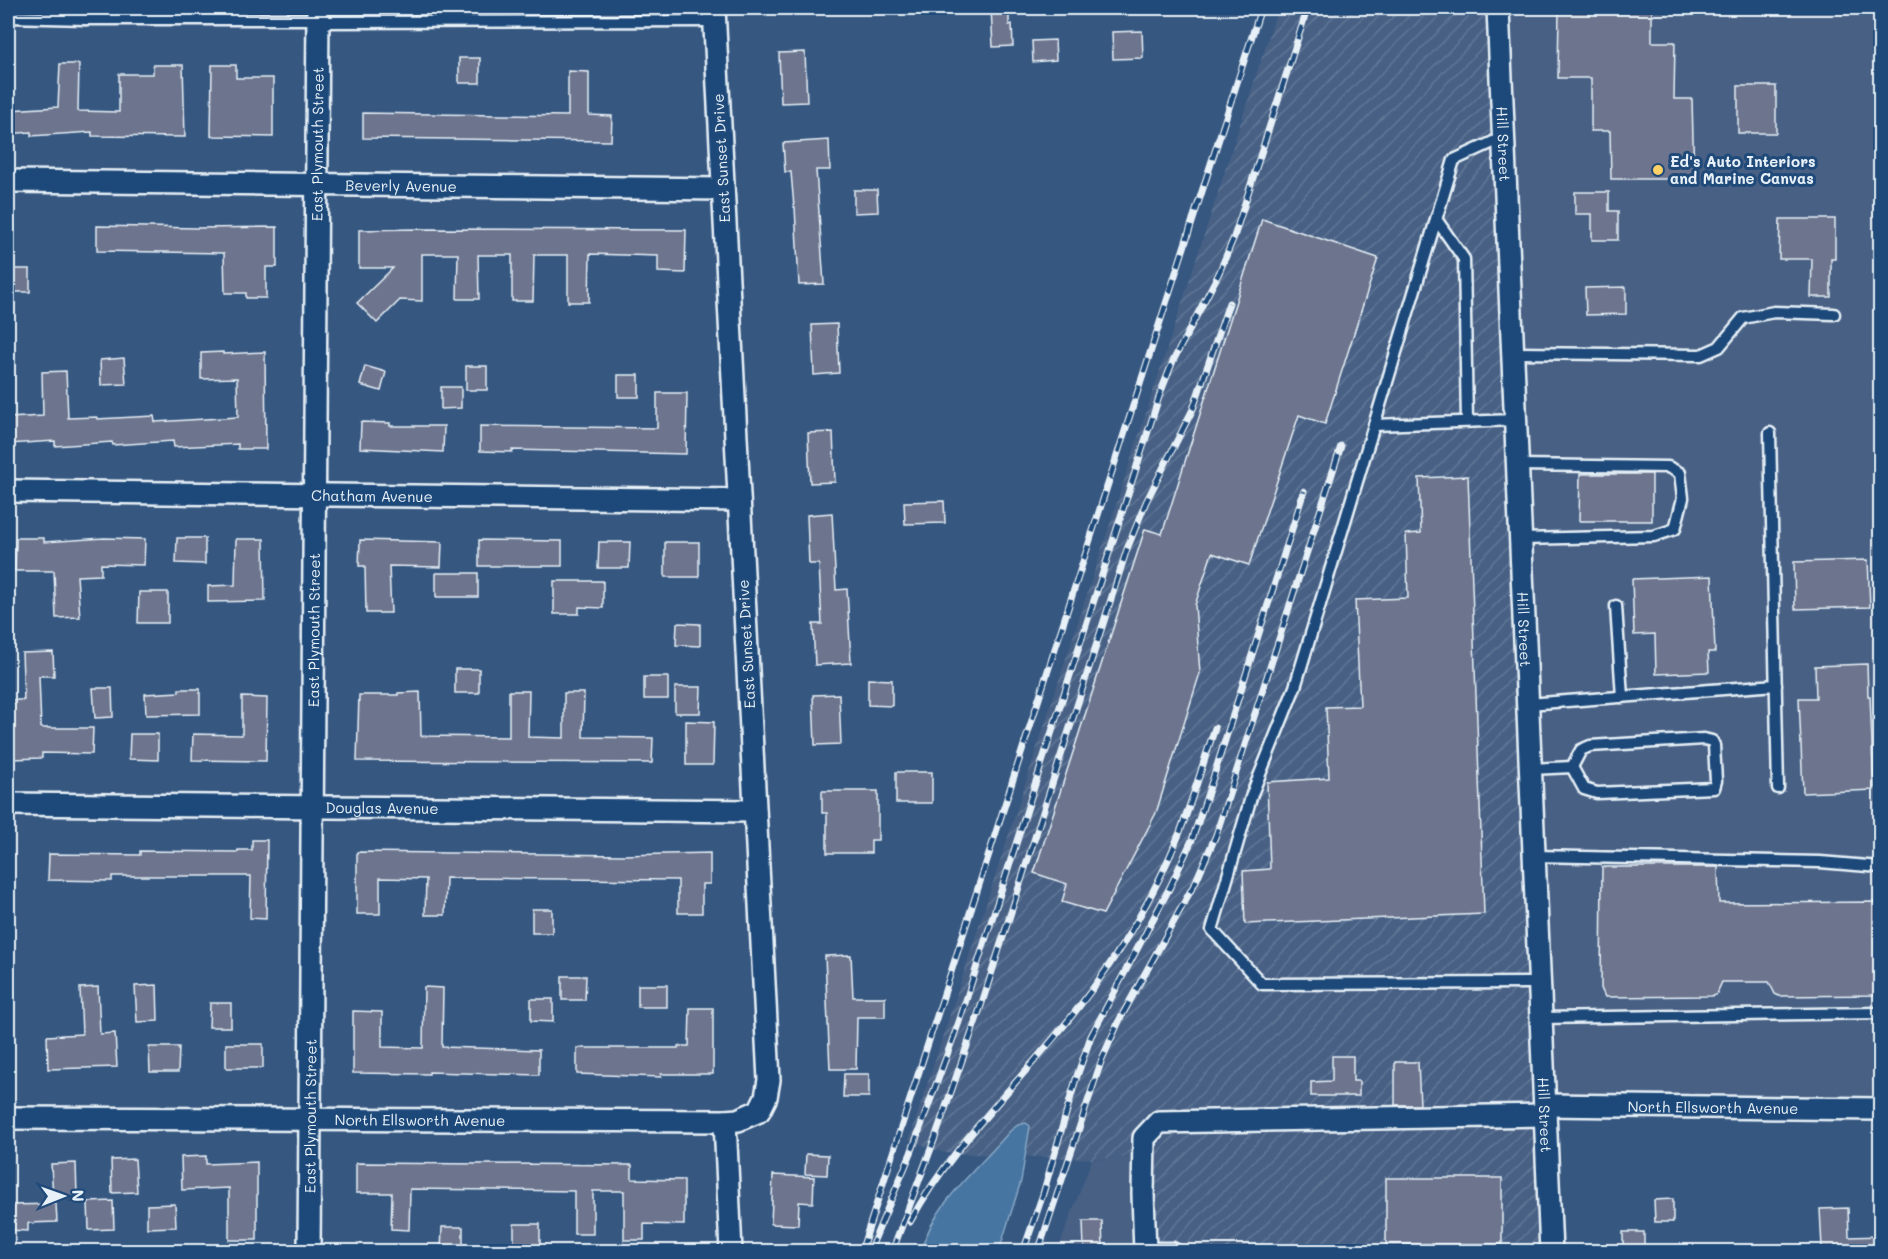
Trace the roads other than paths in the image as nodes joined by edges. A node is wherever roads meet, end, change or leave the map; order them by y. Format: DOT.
graph roads {
  1 [pos="1498,8"];
  2 [pos="85,13"];
  3 [pos="715,14"];
  4 [pos="318,16"];
  5 [pos="8,17"];
  6 [pos="1504,137"];
  7 [pos="8,181"];
  8 [pos="318,184"];
  9 [pos="723,189"];
  10 [pos="1436,219"];
  11 [pos="1834,314"];
  12 [pos="1513,353"];
  13 [pos="1516,420"];
  14 [pos="1467,421"];
  15 [pos="1374,425"];
  16 [pos="1770,433"];
  17 [pos="1518,465"];
  18 [pos="8,491"];
  19 [pos="315,495"];
  20 [pos="739,500"];
  21 [pos="1521,539"];
  22 [pos="1616,606"];
  23 [pos="1776,685"];
  24 [pos="1622,697"];
  25 [pos="1528,704"];
  26 [pos="1572,767"];
  27 [pos="1531,769"];
  28 [pos="1778,788"];
  29 [pos="8,804"];
  30 [pos="313,807"];
  31 [pos="755,811"];
  32 [pos="1534,856"];
  33 [pos="1881,867"];
  34 [pos="1540,982"];
  35 [pos="1881,1013"];
  36 [pos="1541,1018"];
  37 [pos="1881,1109"];
  38 [pos="1545,1110"];
  39 [pos="8,1118"];
  40 [pos="310,1119"];
  41 [pos="724,1121"];
  42 [pos="1145,1250"];
  43 [pos="309,1251"];
  44 [pos="731,1251"];
  45 [pos="1180,1251"];
  46 [pos="1551,1251"];
  1 -- 6 [label="street, Hill Street"];
  2 -- 4 [label="lane"];
  2 -- 5 [label="lane"];
  3 -- 4 [label="lane"];
  3 -- 9 [label="street, East Sunset Drive"];
  4 -- 8 [label="street, East Plymouth Street"];
  6 -- 10 [label="lane"];
  6 -- 12 [label="street, Hill Street"];
  7 -- 8 [label="street, Beverly Avenue"];
  8 -- 9 [label="street, Beverly Avenue"];
  8 -- 19 [label="street, East Plymouth Street"];
  9 -- 20 [label="street, East Sunset Drive"];
  10 -- 14 [label="lane"];
  10 -- 15 [label="lane"];
  11 -- 12 [label="lane"];
  12 -- 13 [label="street, Hill Street"];
  13 -- 14 [label="lane"];
  13 -- 17 [label="street, Hill Street"];
  14 -- 15 [label="lane"];
  15 -- 34 [label="lane"];
  16 -- 23 [label="lane"];
  17 -- 21 [label="street, Hill Street"];
  17 -- 21 [label="lane"];
  18 -- 19 [label="street, Chatham Avenue"];
  19 -- 20 [label="street, Chatham Avenue"];
  19 -- 30 [label="street, East Plymouth Street"];
  20 -- 31 [label="street, East Sunset Drive"];
  21 -- 25 [label="street, Hill Street"];
  22 -- 24 [label="lane"];
  23 -- 24 [label="lane"];
  23 -- 28 [label="lane"];
  24 -- 25 [label="lane"];
  25 -- 27 [label="street, Hill Street"];
  26 -- 26 [label="lane"];
  26 -- 27 [label="lane"];
  27 -- 32 [label="street, Hill Street"];
  29 -- 30 [label="street, Douglas Avenue"];
  30 -- 31 [label="street, Douglas Avenue"];
  30 -- 40 [label="street, East Plymouth Street"];
  31 -- 41 [label="street, East Sunset Drive"];
  32 -- 33 [label="lane"];
  32 -- 34 [label="street, Hill Street"];
  34 -- 36 [label="street, Hill Street"];
  35 -- 36 [label="lane"];
  36 -- 38 [label="street, Hill Street"];
  37 -- 38 [label="street, North Ellsworth Avenue"];
  38 -- 42 [label="street, North Ellsworth Avenue"];
  38 -- 46 [label="street, Hill Street"];
  39 -- 40 [label="street, North Ellsworth Avenue"];
  40 -- 41 [label="street, North Ellsworth Avenue"];
  40 -- 43 [label="street, East Plymouth Street"];
  41 -- 44 [label="street"];
  42 -- 45 [label="lane"];
}
